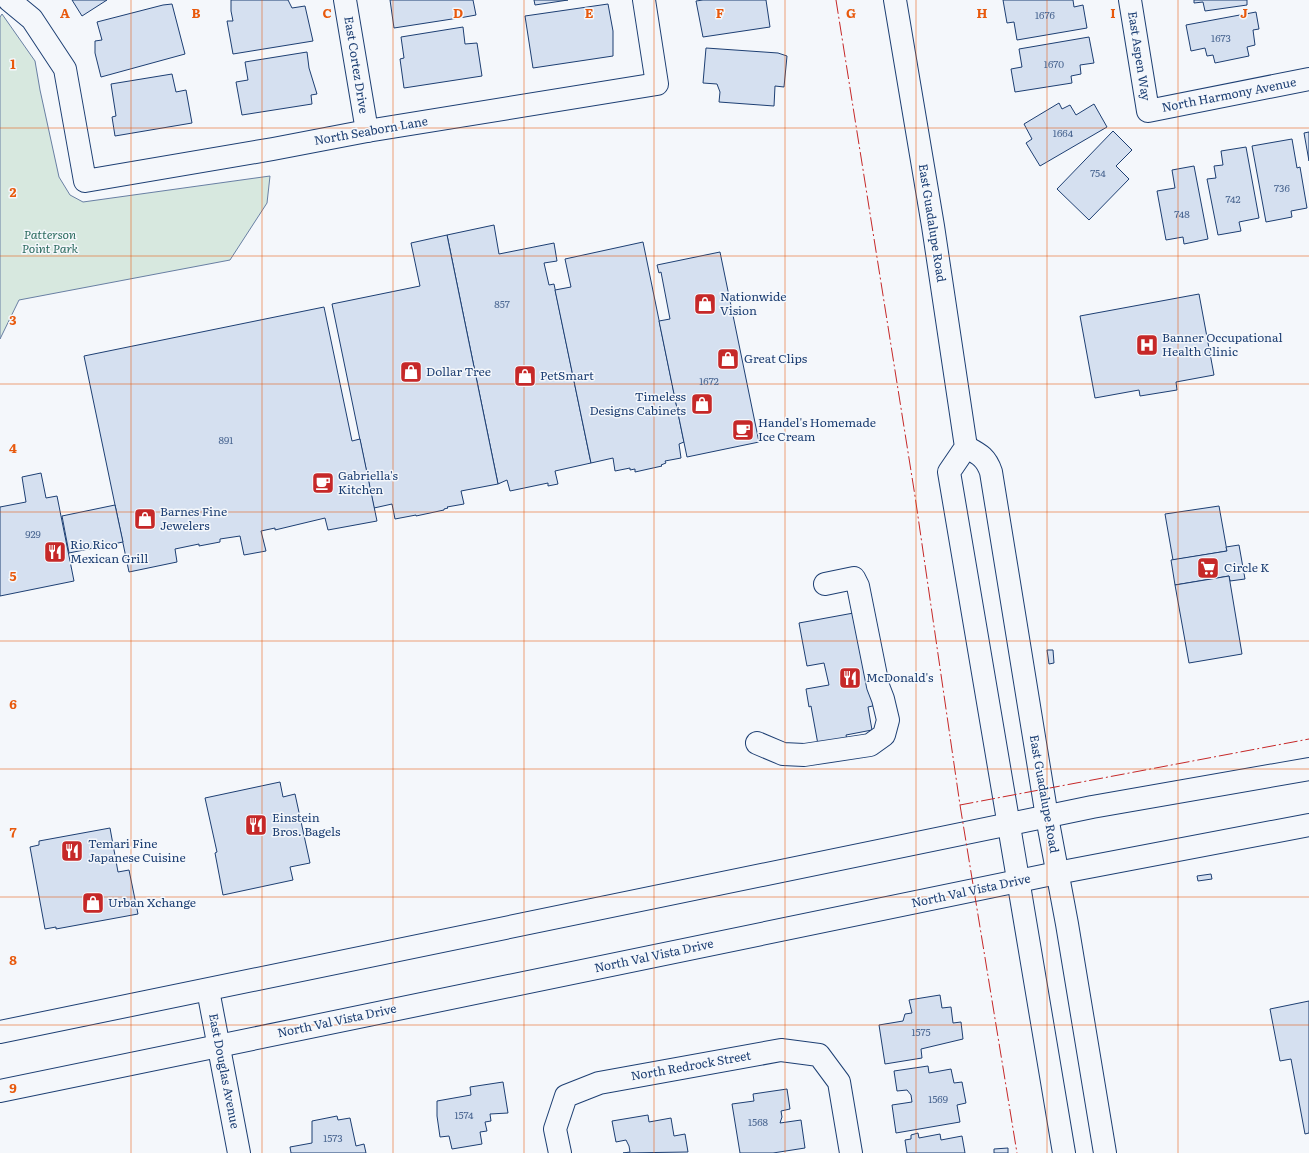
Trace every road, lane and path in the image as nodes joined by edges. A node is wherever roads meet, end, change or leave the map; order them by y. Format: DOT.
graph roads {
  1 [pos="9,0"];
  2 [pos="345,0"];
  3 [pos="644,0"];
  4 [pos="896,0"];
  5 [pos="1130,0"];
  6 [pos="1309,79"];
  7 [pos="1148,111"];
  8 [pos="367,130"];
  9 [pos="966,447"];
  10 [pos="825,584"];
  11 [pos="757,744"];
  12 [pos="1309,769"];
  13 [pos="1047,817"];
  14 [pos="1009,824"];
  15 [pos="1309,825"];
  16 [pos="1058,873"];
  17 [pos="1017,881"];
  18 [pos="208,990"];
  19 [pos="0,1032"];
  20 [pos="219,1045"];
  21 [pos="0,1091"];
  22 [pos="239,1153"];
  23 [pos="560,1153"];
  24 [pos="851,1153"];
  25 [pos="1064,1153"];
  26 [pos="1105,1153"];
  1 -- 8 [label="main road, North Seaborn Lane"];
  2 -- 8 [label="main road, East Cortez Drive"];
  3 -- 8 [label="main road, North Seaborn Lane"];
  4 -- 9 [label="main road, East Guadalupe Road"];
  5 -- 7 [label="main road, East Aspen Way"];
  6 -- 7 [label="main road, North Harmony Avenue"];
  9 -- 13 [label="main road, East Guadalupe Road"];
  9 -- 14 [label="main road"];
  10 -- 11 [label="main road"];
  12 -- 13 [label="main road"];
  13 -- 14 [label="main road"];
  13 -- 16 [label="main road, East Guadalupe Road"];
  14 -- 17 [label="main road"];
  14 -- 18 [label="main road"];
  15 -- 16 [label="main road, North Val Vista Drive"];
  16 -- 17 [label="main road, North Val Vista Drive"];
  16 -- 26 [label="main road, East Guadalupe Road"];
  17 -- 20 [label="main road, North Val Vista Drive"];
  17 -- 25 [label="main road"];
  18 -- 19 [label="main road"];
  18 -- 20 [label="main road, East Douglas Avenue"];
  20 -- 21 [label="main road, North Val Vista Drive"];
  20 -- 22 [label="main road, East Douglas Avenue"];
  23 -- 24 [label="main road, North Redrock Street"];
}
